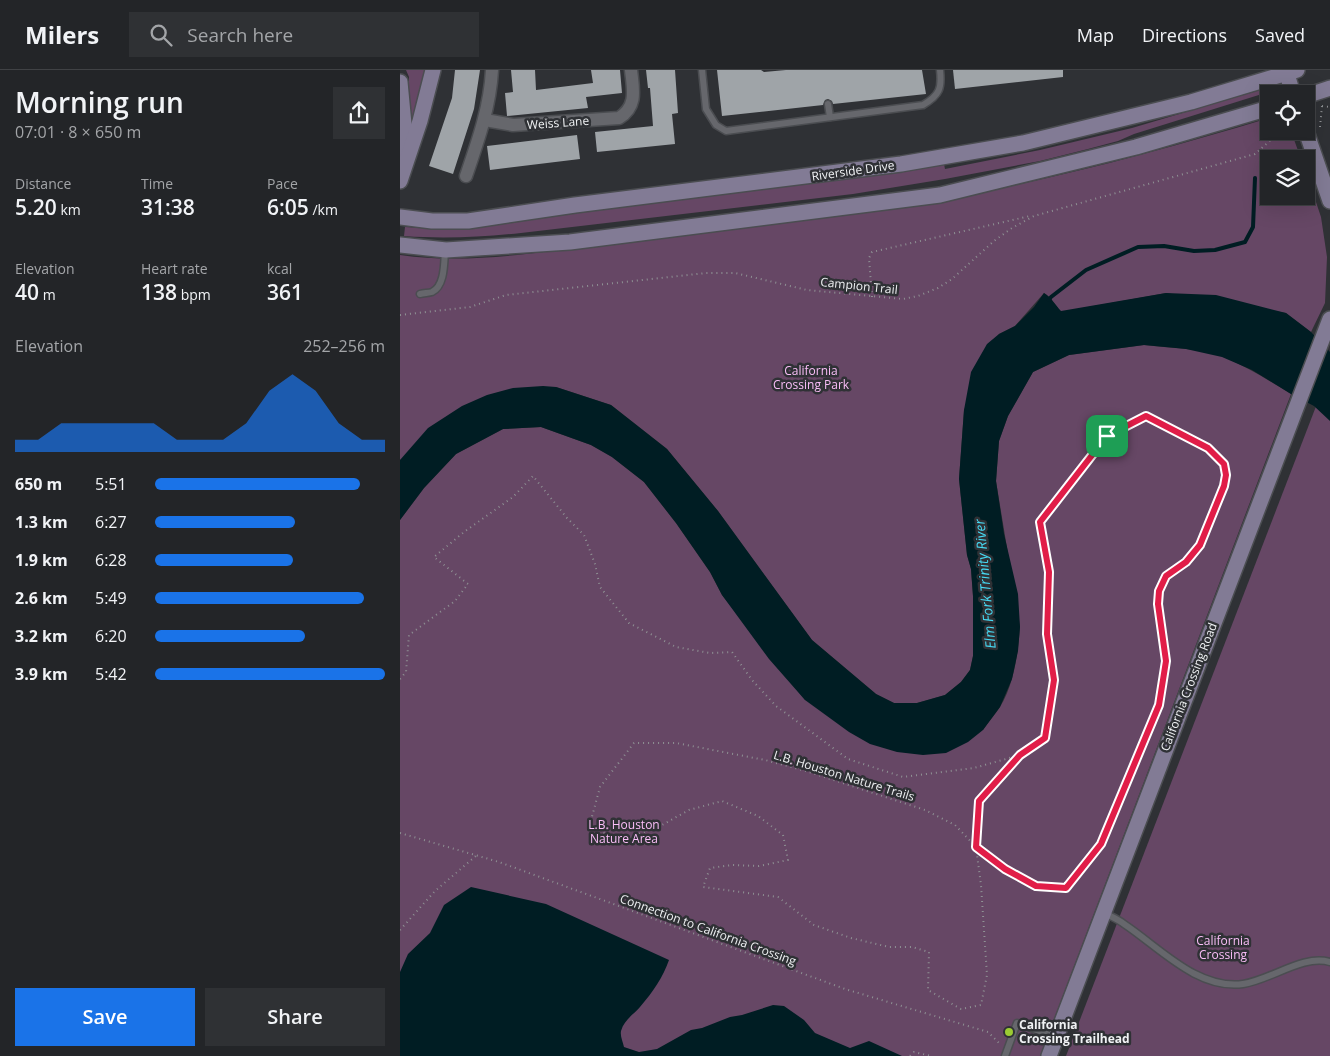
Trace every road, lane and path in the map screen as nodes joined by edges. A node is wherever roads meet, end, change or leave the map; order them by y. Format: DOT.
graph roads {
  1 [pos="433,70"];
  2 [pos="492,70"];
  3 [pos="631,70"];
  4 [pos="702,70"];
  5 [pos="940,70"];
  6 [pos="1289,71"];
  7 [pos="400,82"];
  8 [pos="1291,85"];
  9 [pos="1330,88"];
  10 [pos="1315,93"];
  11 [pos="828,104"];
  12 [pos="1330,107"];
  13 [pos="1260,111"];
  14 [pos="830,117"];
  15 [pos="485,120"];
  16 [pos="1315,121"];
  17 [pos="1271,140"];
  18 [pos="1313,140"];
  19 [pos="407,160"];
  20 [pos="466,176"];
  21 [pos="400,181"];
  22 [pos="1330,202"];
  23 [pos="1034,216"];
  24 [pos="400,217"];
  25 [pos="400,245"];
  26 [pos="446,250"];
  27 [pos="420,294"];
  28 [pos="872,297"];
  29 [pos="400,315"];
  30 [pos="1329,321"];
  31 [pos="400,679"];
  32 [pos="1020,755"];
  33 [pos="400,832"];
  34 [pos="976,847"];
  35 [pos="477,855"];
  36 [pos="1103,912"];
  37 [pos="400,930"];
  38 [pos="1330,962"];
  39 [pos="1056,1037"];
  40 [pos="1005,1053"];
  41 [pos="910,1056"];
  42 [pos="931,1056"];
  43 [pos="1049,1056"];
  1 -- 19 [label="main road"];
  2 -- 15 [label="street"];
  3 -- 15 [label="street, Weiss Lane"];
  4 -- 14 [label="lane"];
  5 -- 14 [label="lane"];
  6 -- 8 [label="main road"];
  6 -- 24 [label="main road, Riverside Drive"];
  7 -- 19 [label="main road"];
  9 -- 10 [label="main road"];
  11 -- 14 [label="lane"];
  12 -- 16 [label="path"];
  13 -- 26 [label="main road"];
  15 -- 20 [label="street"];
  17 -- 23 [label="path, Campion Trail"];
  18 -- 22 [label="main road"];
  19 -- 21 [label="main road"];
  23 -- 28 [label="path, Campion Trail"];
  23 -- 28 [label="path"];
  25 -- 26 [label="main road"];
  26 -- 27 [label="lane"];
  28 -- 29 [label="path, Campion Trail"];
  30 -- 36 [label="main road, California Crossing Road"];
  31 -- 32 [label="path, L.B. Houston Nature Trails"];
  32 -- 34 [label="path, L.B. Houston Nature Trails"];
  32 -- 34 [label="path, L.B. Houston Nature Trails"];
  33 -- 35 [label="path, Connection to California Crossing"];
  34 -- 34 [label="path, L.B. Houston Nature Trails"];
  35 -- 37 [label="path"];
  35 -- 40 [label="path, Connection to California Crossing"];
  36 -- 38 [label="lane"];
  36 -- 39 [label="main road, California Crossing Road"];
  39 -- 40 [label="lane"];
  39 -- 43 [label="main road, California Crossing Road"];
  41 -- 42 [label="path"];
}
